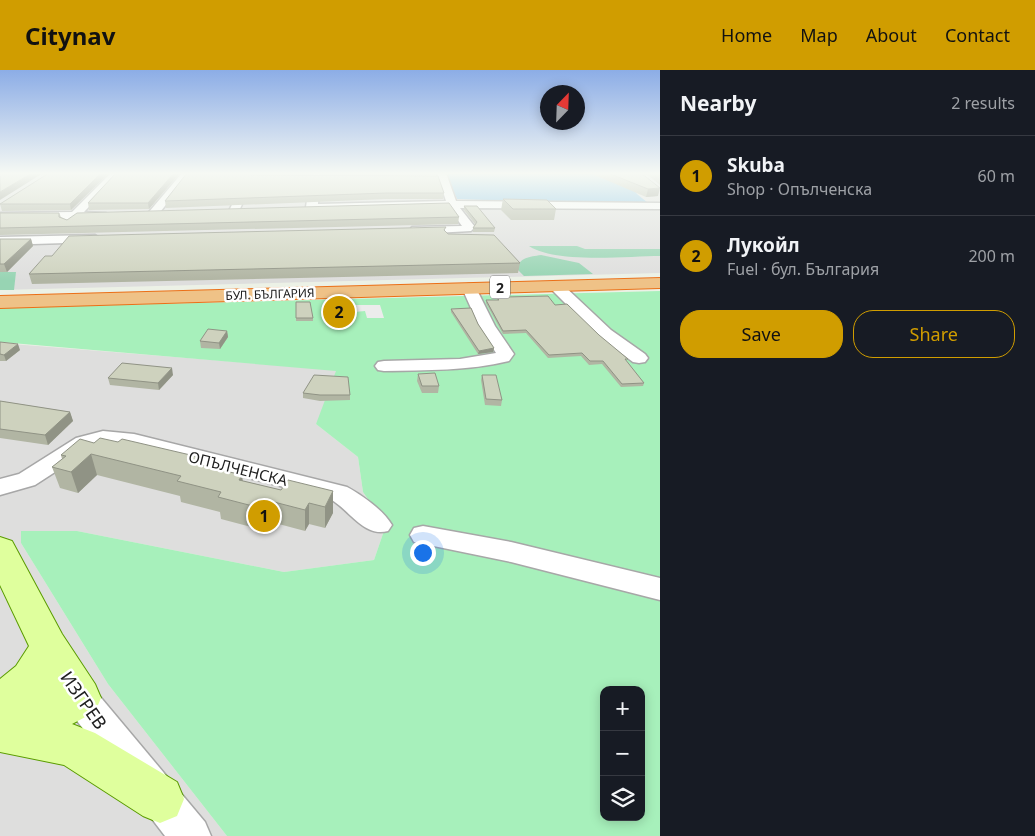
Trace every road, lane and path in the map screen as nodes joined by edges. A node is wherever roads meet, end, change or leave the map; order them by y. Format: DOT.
graph roads {
  1 [pos="80,209"];
  2 [pos="153,209"];
  3 [pos="456,209"];
  4 [pos="171,214"];
  5 [pos="117,215"];
  6 [pos="0,216"];
  7 [pos="72,216"];
  8 [pos="472,238"];
  9 [pos="0,241"];
  10 [pos="54,241"];
  11 [pos="0,248"];
  12 [pos="78,248"];
  13 [pos="660,276"];
  14 [pos="660,283"];
  15 [pos="556,286"];
  16 [pos="469,288"];
  17 [pos="0,294"];
  18 [pos="0,302"];
  19 [pos="639,358"];
  20 [pos="384,366"];
  21 [pos="0,487"];
  22 [pos="379,525"];
  23 [pos="423,535"];
  24 [pos="0,549"];
  25 [pos="660,589"];
  26 [pos="48,646"];
  27 [pos="79,696"];
  28 [pos="0,702"];
  29 [pos="0,725"];
  30 [pos="0,731"];
  31 [pos="160,799"];
  32 [pos="191,836"];
  1 -- 7 [label="street"];
  2 -- 4 [label="street"];
  3 -- 8 [label="street"];
  5 -- 7 [label="street"];
  6 -- 7 [label="street"];
  7 -- 10 [label="street"];
  9 -- 10 [label="street"];
  10 -- 11 [label="street"];
  10 -- 12 [label="street"];
  13 -- 17 [label="highway, БУЛ. БЪЛГАРИЯ / 2"];
  14 -- 15 [label="highway, БУЛ. БЪЛГАРИЯ / 2"];
  15 -- 16 [label="highway, БУЛ. БЪЛГАРИЯ / 2"];
  15 -- 19 [label="street"];
  16 -- 18 [label="highway, БУЛ. БЪЛГАРИЯ / 2"];
  16 -- 20 [label="street"];
  21 -- 22 [label="street, ОПЪЛЧЕНСКА"];
  23 -- 25 [label="street"];
  24 -- 26 [label="main road, ИЗГРЕВ"];
  26 -- 27 [label="main road, ИЗГРЕВ"];
  26 -- 28 [label="main road"];
  27 -- 28 [label="main road"];
  27 -- 29 [label="main road"];
  27 -- 31 [label="street, ИЗГРЕВ"];
  30 -- 31 [label="main road"];
  31 -- 32 [label="street, ИЗГРЕВ"];
}
